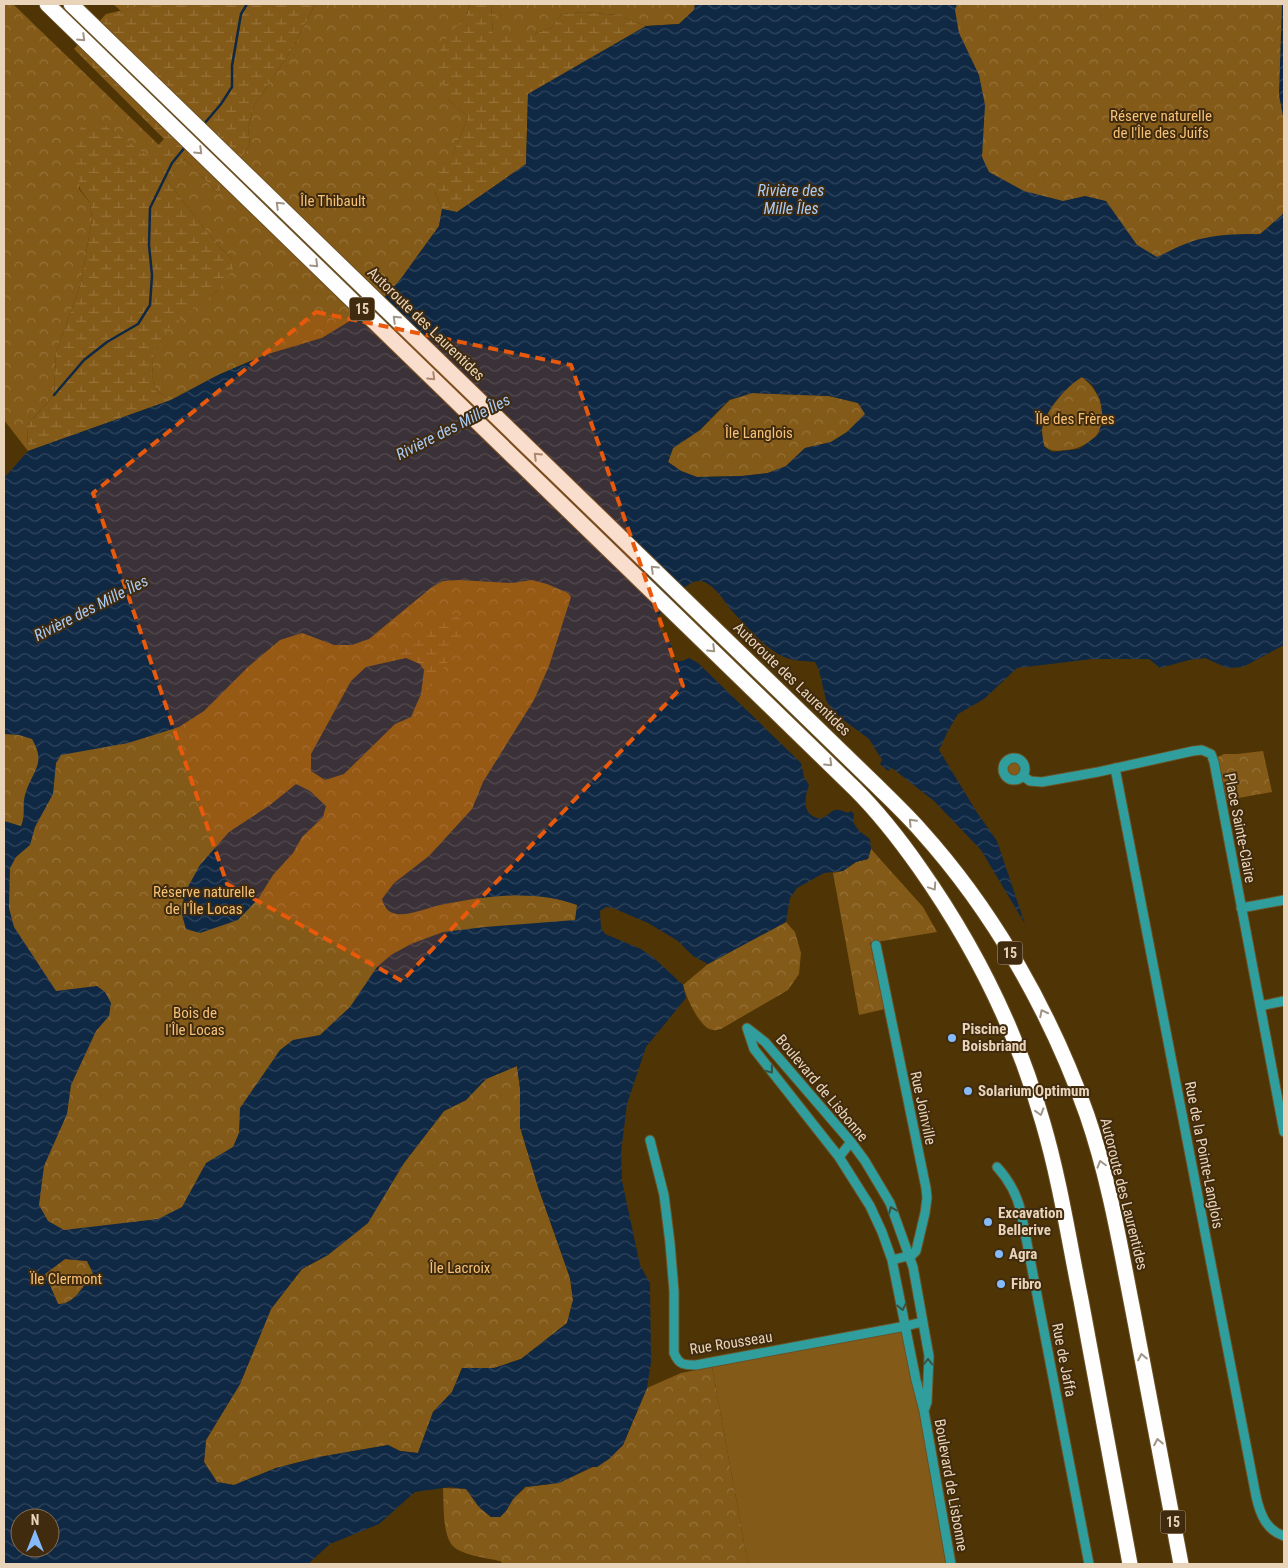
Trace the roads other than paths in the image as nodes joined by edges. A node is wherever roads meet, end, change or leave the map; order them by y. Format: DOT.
graph roads {
  1 [pos="47,4"];
  2 [pos="71,4"];
  3 [pos="1116,768"];
  4 [pos="1023,776"];
  5 [pos="1284,900"];
  6 [pos="1241,908"];
  7 [pos="876,945"];
  8 [pos="1284,1001"];
  9 [pos="1260,1006"];
  10 [pos="1281,1100"];
  11 [pos="1284,1132"];
  12 [pos="650,1140"];
  13 [pos="851,1142"];
  14 [pos="839,1157"];
  15 [pos="997,1166"];
  16 [pos="909,1256"];
  17 [pos="892,1260"];
  18 [pos="922,1322"];
  19 [pos="906,1326"];
  20 [pos="924,1410"];
  21 [pos="1284,1536"];
  22 [pos="951,1564"];
  23 [pos="1089,1564"];
  24 [pos="1130,1564"];
  25 [pos="1181,1564"];
  1 -- 24 [label="highway, 15, one-way"];
  25 -- 2 [label="highway, Autoroute des Laurentides / 15, one-way"];
  3 -- 4 [label="street"];
  3 -- 6 [label="street, Place Sainte-Claire"];
  3 -- 21 [label="street, Rue de la Pointe-Langlois"];
  5 -- 6 [label="street"];
  6 -- 9 [label="street, Place Sainte-Claire"];
  7 -- 16 [label="street, Rue Joinville"];
  8 -- 9 [label="street"];
  9 -- 10 [label="street, Place Sainte-Claire"];
  10 -- 11 [label="street, Place Sainte-Claire"];
  12 -- 19 [label="street, Rue Rousseau"];
  13 -- 14 [label="street"];
  13 -- 14 [label="street, Boulevard de Lisbonne, one-way"];
  16 -- 13 [label="street, Boulevard de Lisbonne, one-way"];
  14 -- 17 [label="street, Boulevard de Lisbonne"];
  15 -- 23 [label="street, Rue de Jaffa"];
  16 -- 17 [label="street"];
  16 -- 18 [label="street, Boulevard de Lisbonne"];
  17 -- 19 [label="street, Boulevard de Lisbonne, one-way"];
  18 -- 19 [label="street, Rue Rousseau"];
  20 -- 18 [label="street, Boulevard de Lisbonne, one-way"];
  19 -- 20 [label="street, Boulevard de Lisbonne"];
  20 -- 22 [label="street, Boulevard de Lisbonne"];
}
